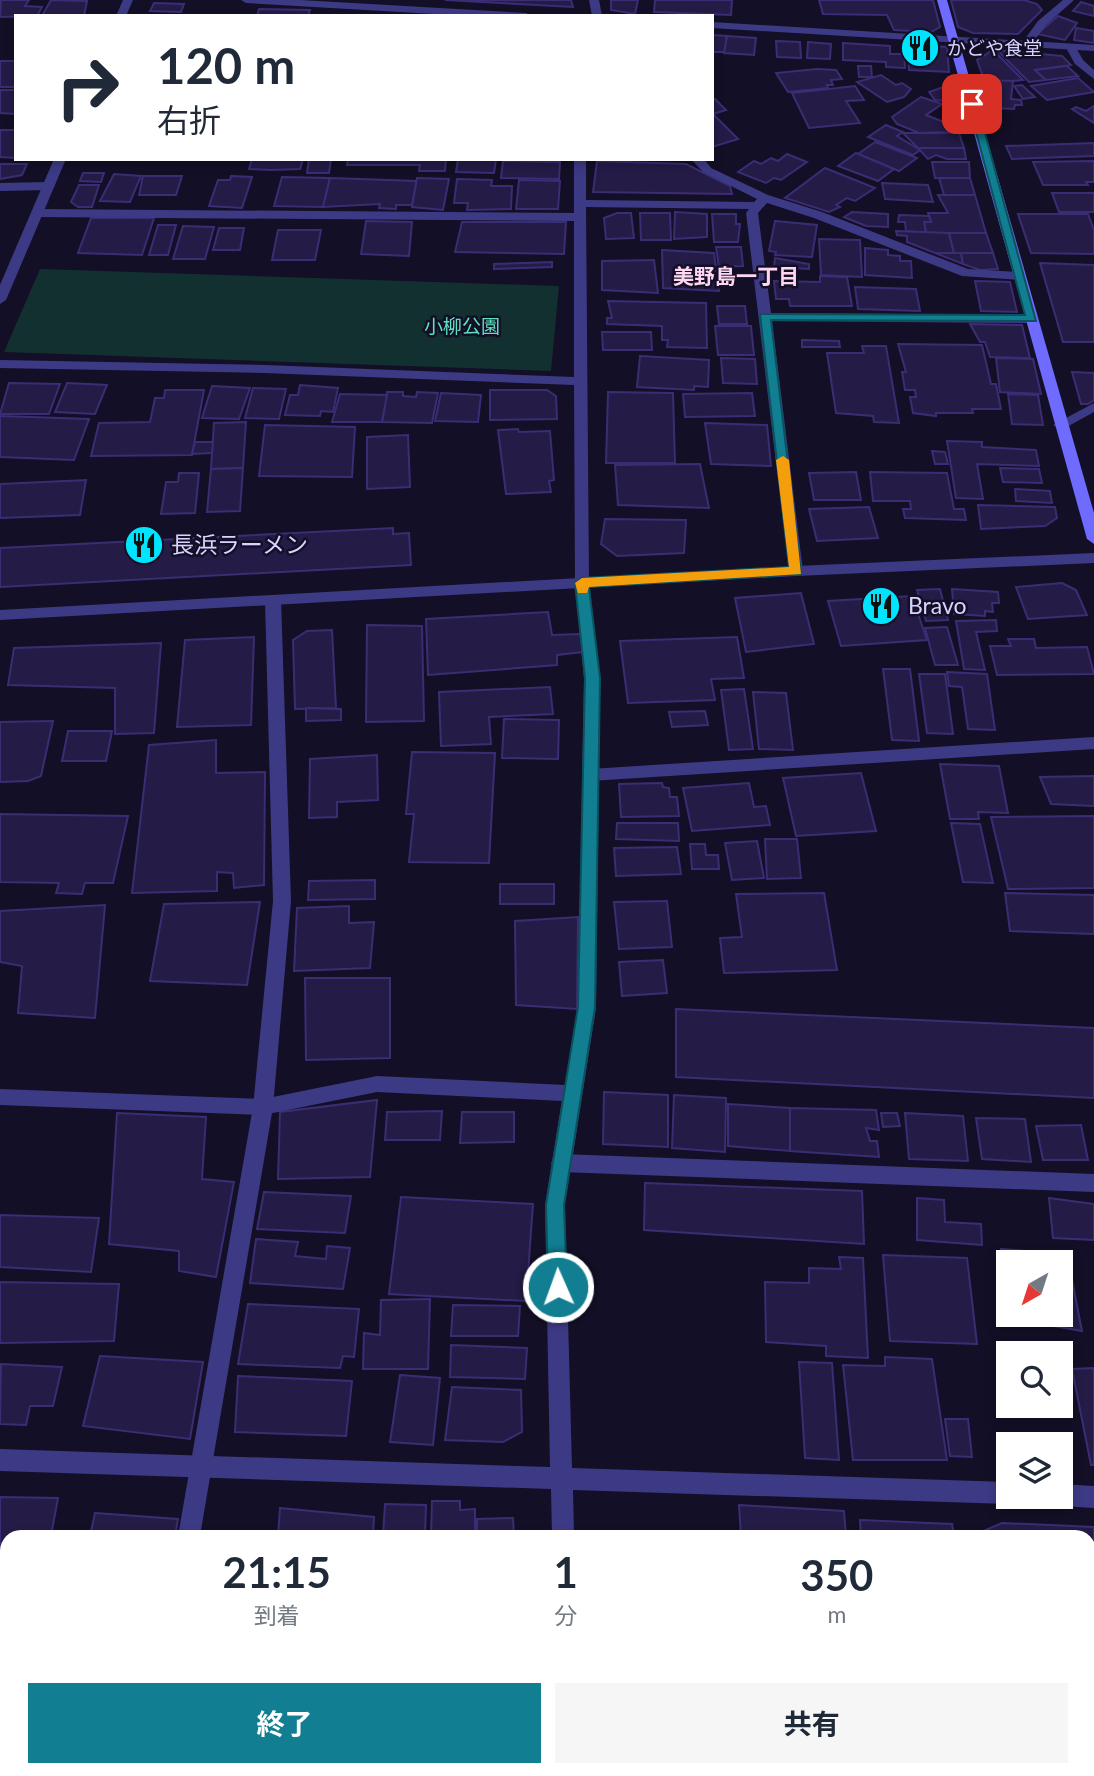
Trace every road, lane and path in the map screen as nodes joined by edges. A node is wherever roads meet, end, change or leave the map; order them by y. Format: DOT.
graph roads {
  1 [pos="246,0"];
  2 [pos="942,0"];
  3 [pos="1069,0"];
  4 [pos="491,14"];
  5 [pos="714,25"];
  6 [pos="954,40"];
  7 [pos="1027,43"];
  8 [pos="1070,46"];
  9 [pos="1094,48"];
  10 [pos="1094,75"];
  11 [pos="59,161"];
  12 [pos="580,161"];
  13 [pos="699,161"];
  14 [pos="48,186"];
  15 [pos="0,187"];
  16 [pos="761,202"];
  17 [pos="580,210"];
  18 [pos="37,213"];
  19 [pos="1020,276"];
  20 [pos="0,300"];
  21 [pos="765,317"];
  22 [pos="1031,319"];
  23 [pos="0,364"];
  24 [pos="579,381"];
  25 [pos="1094,407"];
  26 [pos="1060,425"];
  27 [pos="1094,539"];
  28 [pos="1094,558"];
  29 [pos="796,571"];
  30 [pos="582,583"];
  31 [pos="273,600"];
  32 [pos="0,615"];
  33 [pos="1094,743"];
  34 [pos="590,775"];
  35 [pos="571,1093"];
  36 [pos="0,1097"];
  37 [pos="263,1107"];
  38 [pos="561,1163"];
  39 [pos="1094,1183"];
  40 [pos="0,1460"];
  41 [pos="200,1465"];
  42 [pos="564,1476"];
  43 [pos="996,1493"];
  44 [pos="1073,1496"];
  45 [pos="1094,1497"];
  46 [pos="190,1530"];
  47 [pos="563,1530"];
  1 -- 4 [label="street"];
  2 -- 6 [label="main road"];
  3 -- 7 [label="street"];
  5 -- 6 [label="street"];
  6 -- 7 [label="street"];
  6 -- 19 [label="main road"];
  7 -- 8 [label="street"];
  8 -- 9 [label="street"];
  8 -- 10 [label="street"];
  11 -- 14 [label="street"];
  12 -- 17 [label="street"];
  13 -- 16 [label="street"];
  14 -- 15 [label="street"];
  14 -- 18 [label="street"];
  16 -- 17 [label="street"];
  16 -- 19 [label="street"];
  16 -- 21 [label="street"];
  17 -- 18 [label="street"];
  17 -- 24 [label="street"];
  18 -- 20 [label="street"];
  19 -- 22 [label="main road"];
  21 -- 22 [label="street"];
  21 -- 29 [label="street"];
  22 -- 26 [label="main road"];
  23 -- 24 [label="street"];
  24 -- 30 [label="street"];
  25 -- 26 [label="street"];
  26 -- 27 [label="main road"];
  28 -- 29 [label="street"];
  29 -- 30 [label="street"];
  30 -- 31 [label="street"];
  30 -- 34 [label="street"];
  31 -- 32 [label="street"];
  31 -- 37 [label="street"];
  33 -- 34 [label="street"];
  34 -- 35 [label="street"];
  35 -- 37 [label="street"];
  35 -- 38 [label="street"];
  36 -- 37 [label="street"];
  37 -- 41 [label="street"];
  38 -- 39 [label="street"];
  38 -- 42 [label="street"];
  40 -- 41 [label="street"];
  41 -- 42 [label="street"];
  41 -- 46 [label="street"];
  42 -- 43 [label="street"];
  42 -- 47 [label="street"];
  44 -- 45 [label="street"];
}
